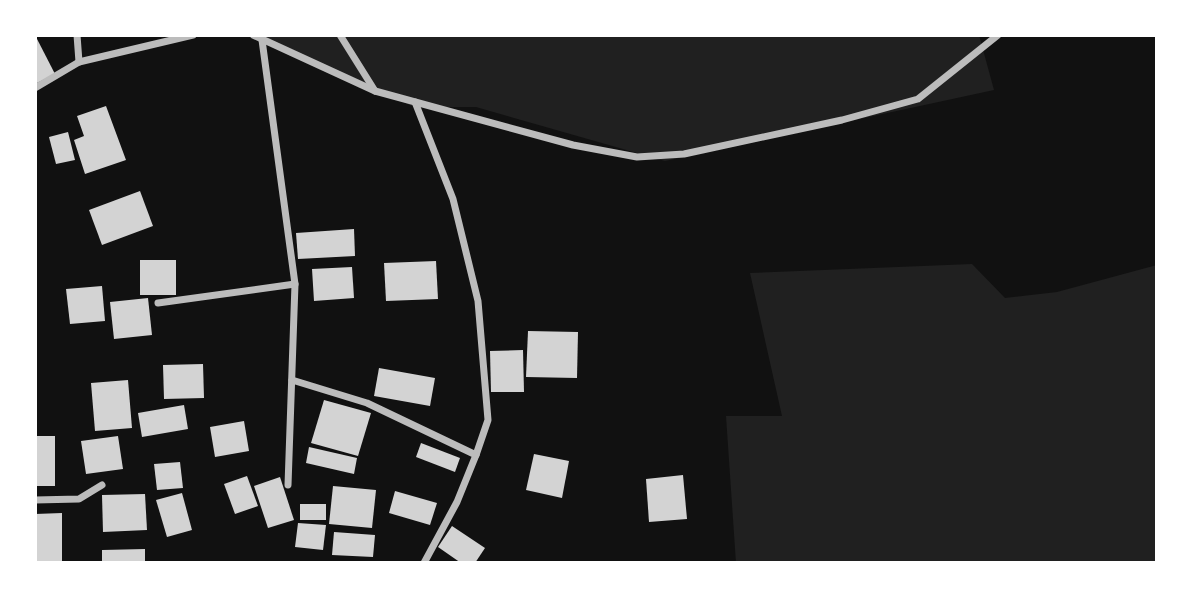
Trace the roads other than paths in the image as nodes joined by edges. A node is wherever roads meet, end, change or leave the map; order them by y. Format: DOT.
graph roads {
  1 [pos="77,35"];
  2 [pos="193,35"];
  3 [pos="253,35"];
  4 [pos="340,35"];
  5 [pos="998,35"];
  6 [pos="262,40"];
  7 [pos="79,62"];
  8 [pos="35,88"];
  9 [pos="375,90"];
  10 [pos="415,102"];
  11 [pos="295,284"];
  12 [pos="158,303"];
  13 [pos="292,380"];
  14 [pos="477,455"];
  15 [pos="102,485"];
  16 [pos="288,485"];
  17 [pos="35,500"];
  18 [pos="424,563"];
  1 -- 7 [label="street"];
  2 -- 7 [label="street"];
  3 -- 6 [label="street"];
  4 -- 9 [label="street"];
  5 -- 10 [label="street"];
  6 -- 9 [label="street"];
  6 -- 11 [label="street"];
  7 -- 8 [label="street"];
  9 -- 10 [label="street"];
  10 -- 14 [label="street"];
  11 -- 12 [label="street"];
  11 -- 13 [label="street"];
  13 -- 14 [label="street"];
  13 -- 16 [label="street"];
  14 -- 18 [label="street"];
  15 -- 17 [label="street"];
}
